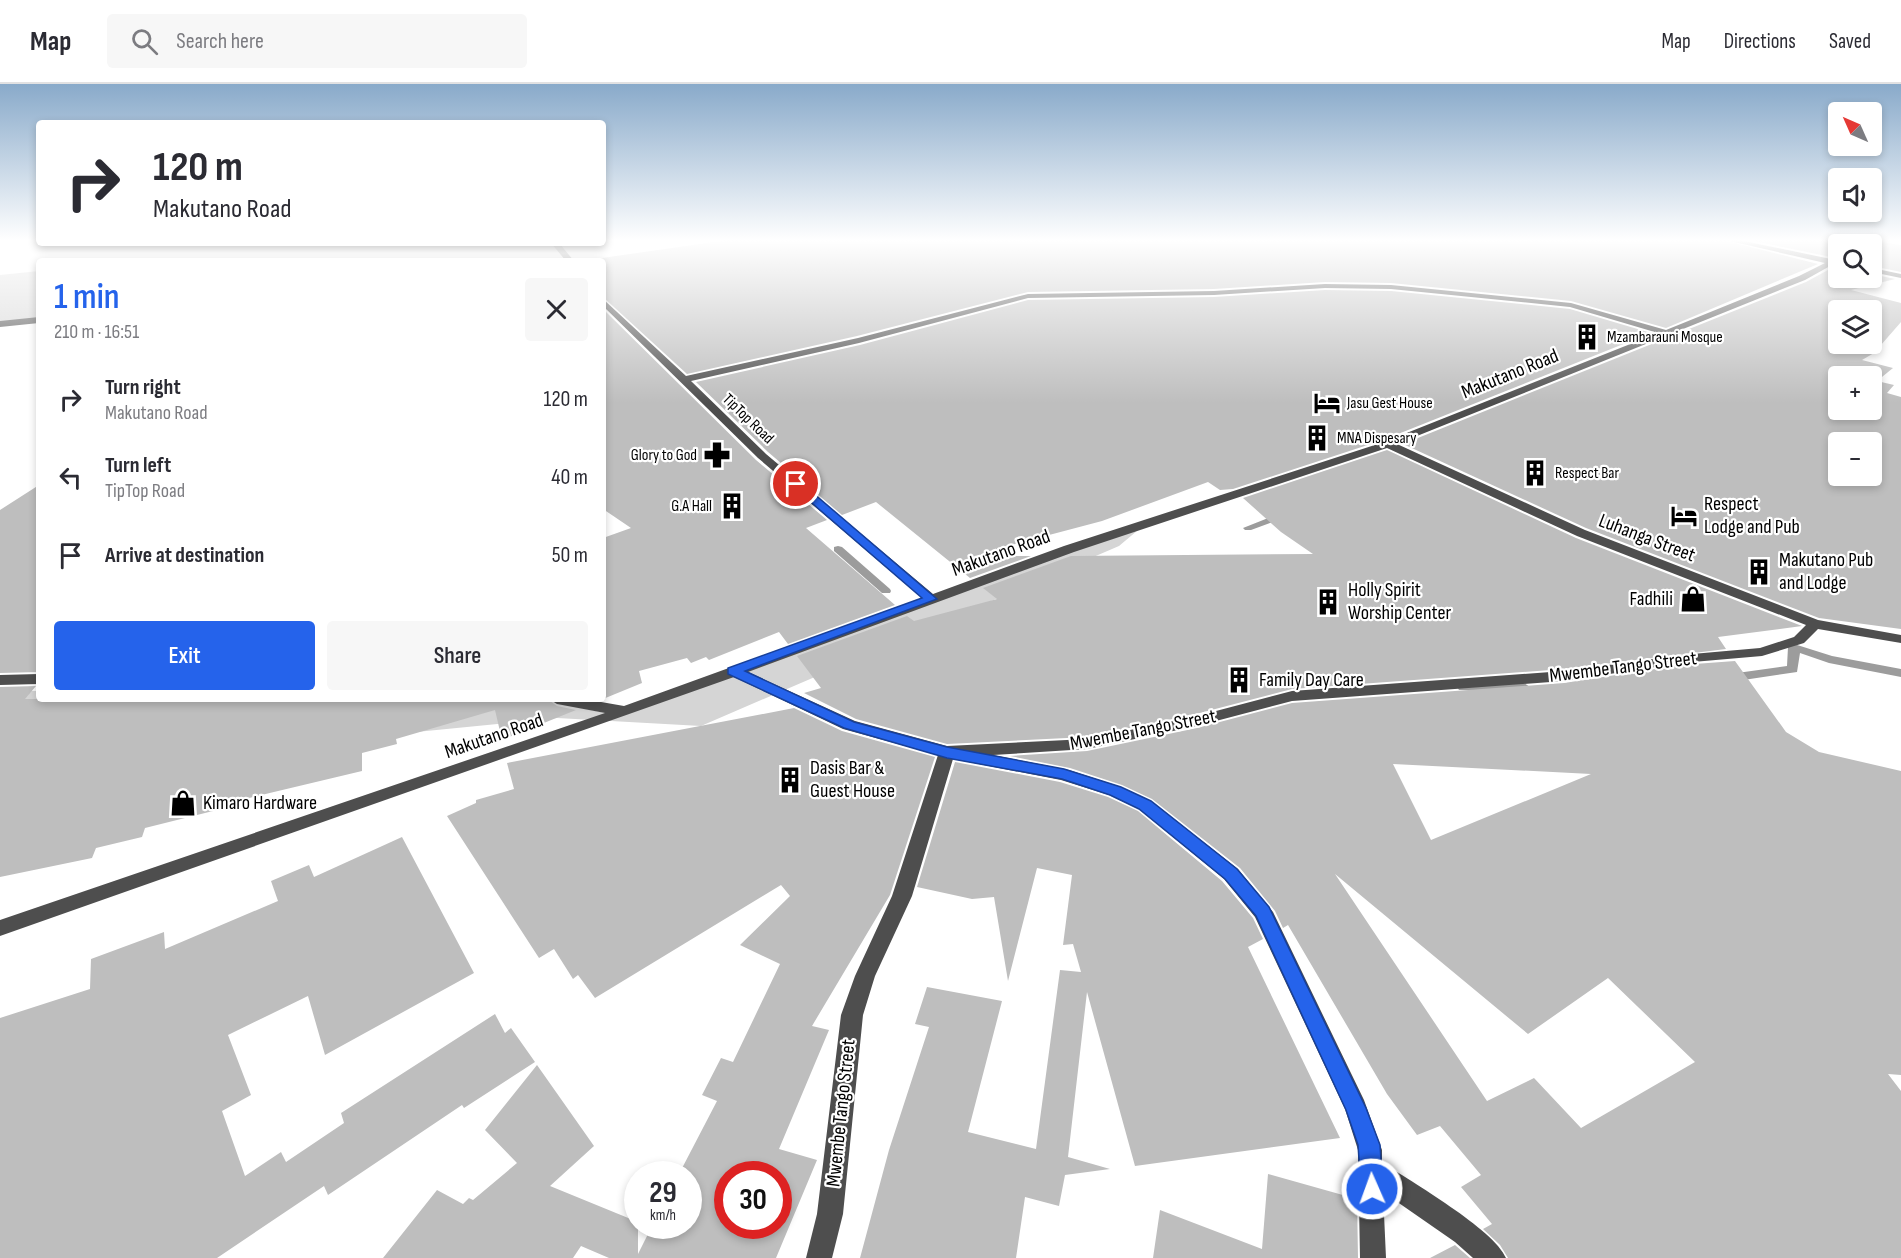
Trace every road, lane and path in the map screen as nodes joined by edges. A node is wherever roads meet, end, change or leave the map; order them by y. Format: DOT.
graph roads {
  1 [pos="1165,294"];
  2 [pos="1465,294"];
  3 [pos="1764,294"];
  4 [pos="606,304"];
  5 [pos="36,320"];
  6 [pos="0,324"];
  7 [pos="1668,333"];
  8 [pos="682,380"];
  9 [pos="1388,444"];
  10 [pos="931,599"];
  11 [pos="1815,624"];
  12 [pos="1901,639"];
  13 [pos="733,671"];
  14 [pos="36,679"];
  15 [pos="0,680"];
  16 [pos="572,702"];
  17 [pos="624,712"];
  18 [pos="947,753"];
  19 [pos="0,928"];
  20 [pos="1371,1169"];
  21 [pos="819,1258"];
  22 [pos="1373,1258"];
  23 [pos="1493,1258"];
  1 -- 8 [label="street"];
  2 -- 7 [label="street"];
  3 -- 7 [label="street, Makutano Road"];
  4 -- 8 [label="street, TipTop Road"];
  5 -- 6 [label="street"];
  7 -- 9 [label="street, Makutano Road"];
  8 -- 10 [label="street, TipTop Road"];
  9 -- 10 [label="street, Makutano Road"];
  9 -- 11 [label="street, Luhanga Street"];
  10 -- 13 [label="street, Makutano Road"];
  11 -- 12 [label="street, Luhanga Street"];
  11 -- 18 [label="street, Mwembe Tango Street"];
  13 -- 17 [label="street, Makutano Road"];
  13 -- 18 [label="street"];
  14 -- 15 [label="street"];
  16 -- 17 [label="street"];
  17 -- 19 [label="street, Makutano Road"];
  18 -- 20 [label="street"];
  18 -- 21 [label="street, Mwembe Tango Street"];
  20 -- 22 [label="street"];
  20 -- 23 [label="street"];
}
